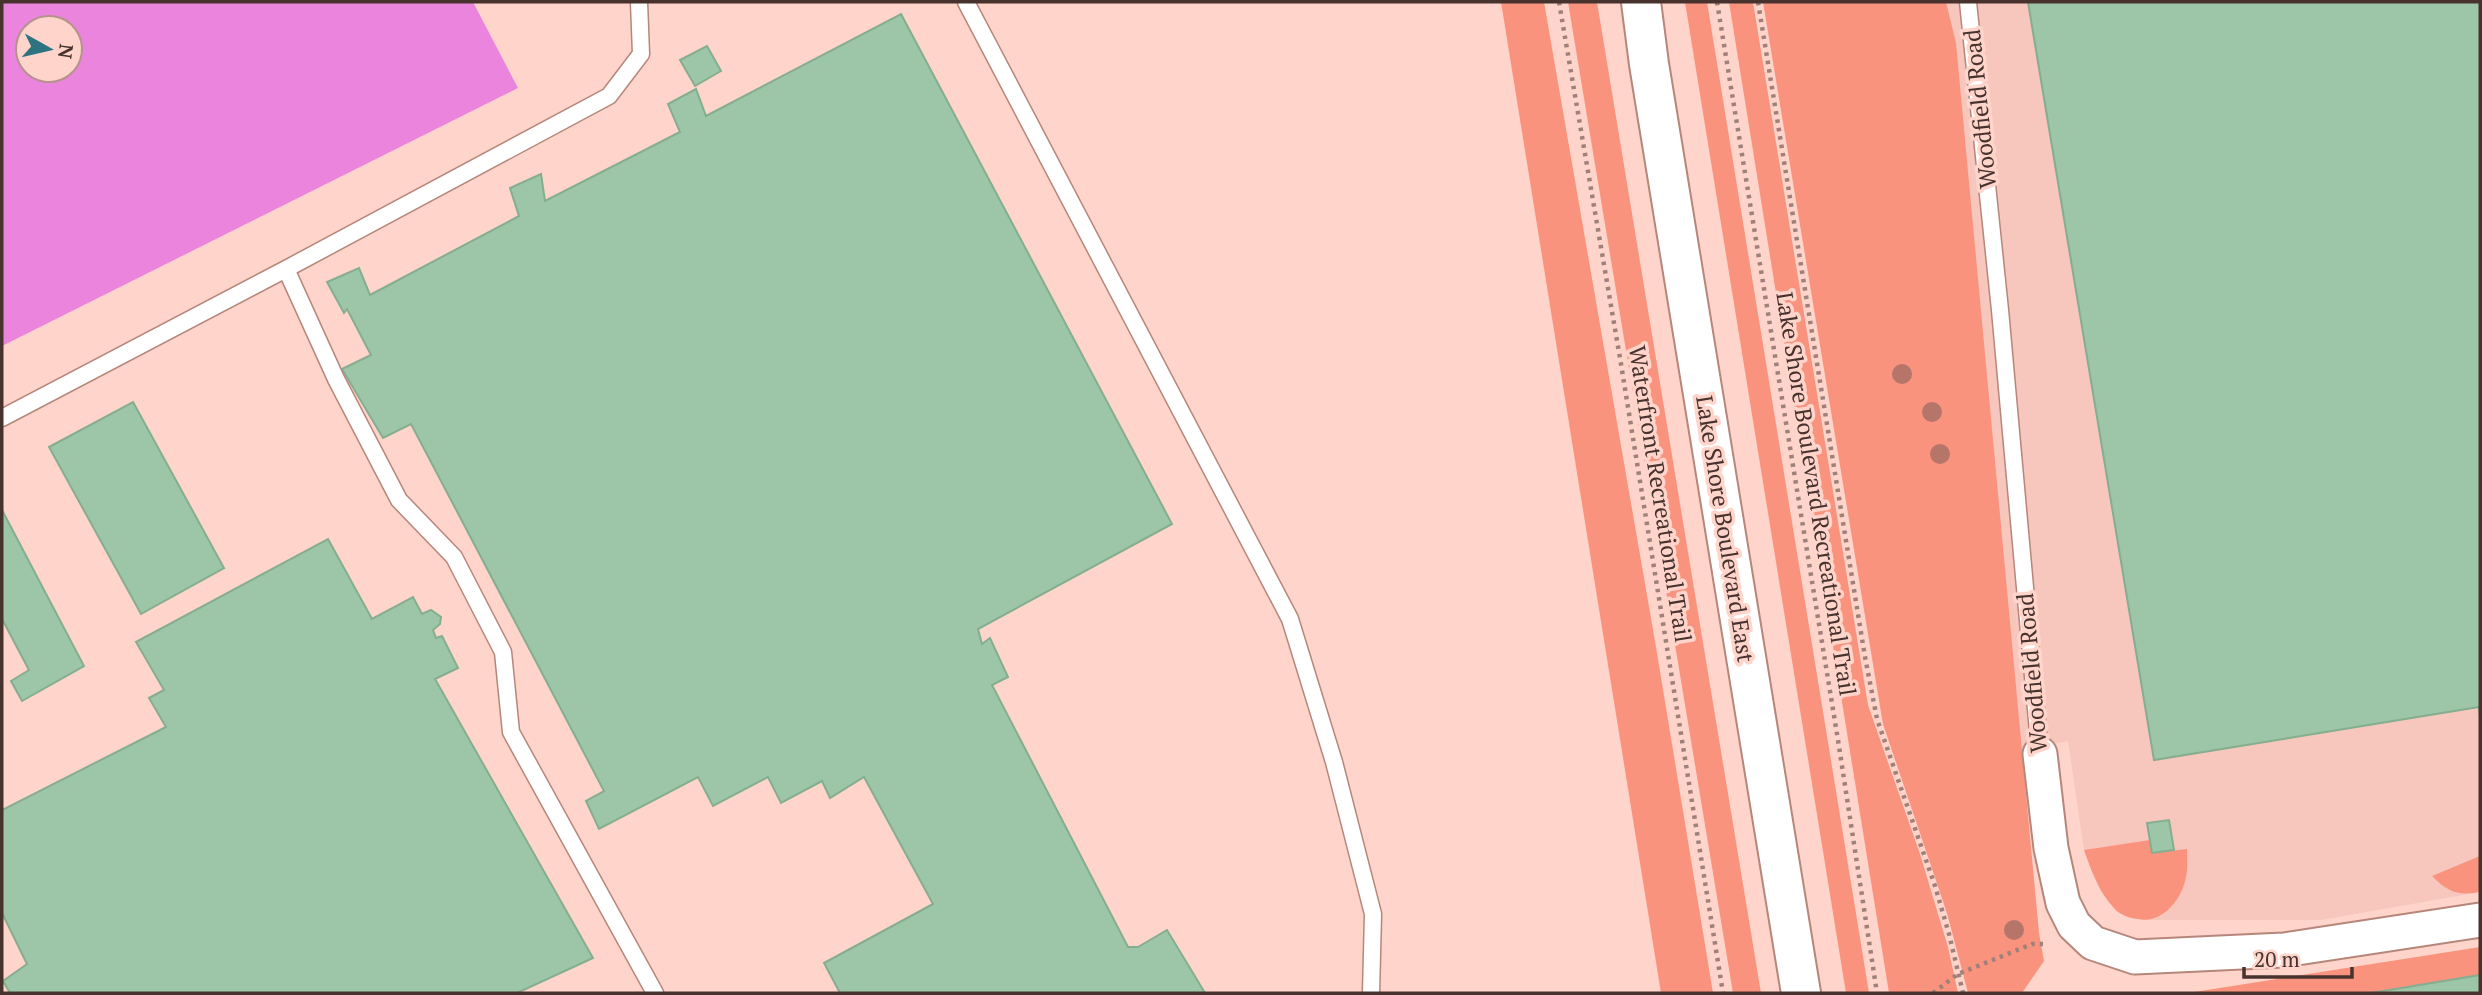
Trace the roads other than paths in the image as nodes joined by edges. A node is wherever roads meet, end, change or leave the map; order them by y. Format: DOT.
graph roads {
  1 [pos="639,2"];
  2 [pos="965,2"];
  3 [pos="1634,2"];
  4 [pos="1641,2"];
  5 [pos="1968,2"];
  6 [pos="1648,64"];
  7 [pos="286,270"];
  8 [pos="2,418"];
  9 [pos="2040,754"];
  10 [pos="2480,920"];
  11 [pos="655,993"];
  12 [pos="1371,993"];
  13 [pos="1801,993"];
  1 -- 7 [label="lane"];
  2 -- 12 [label="lane"];
  3 -- 6 [label="highway, Lake Shore Boulevard East"];
  4 -- 6 [label="highway, Lake Shore Boulevard East"];
  5 -- 9 [label="lane, Woodfield Road"];
  6 -- 13 [label="highway, Lake Shore Boulevard East"];
  7 -- 8 [label="lane"];
  7 -- 11 [label="lane"];
  9 -- 10 [label="street, Woodfield Road"];
}
